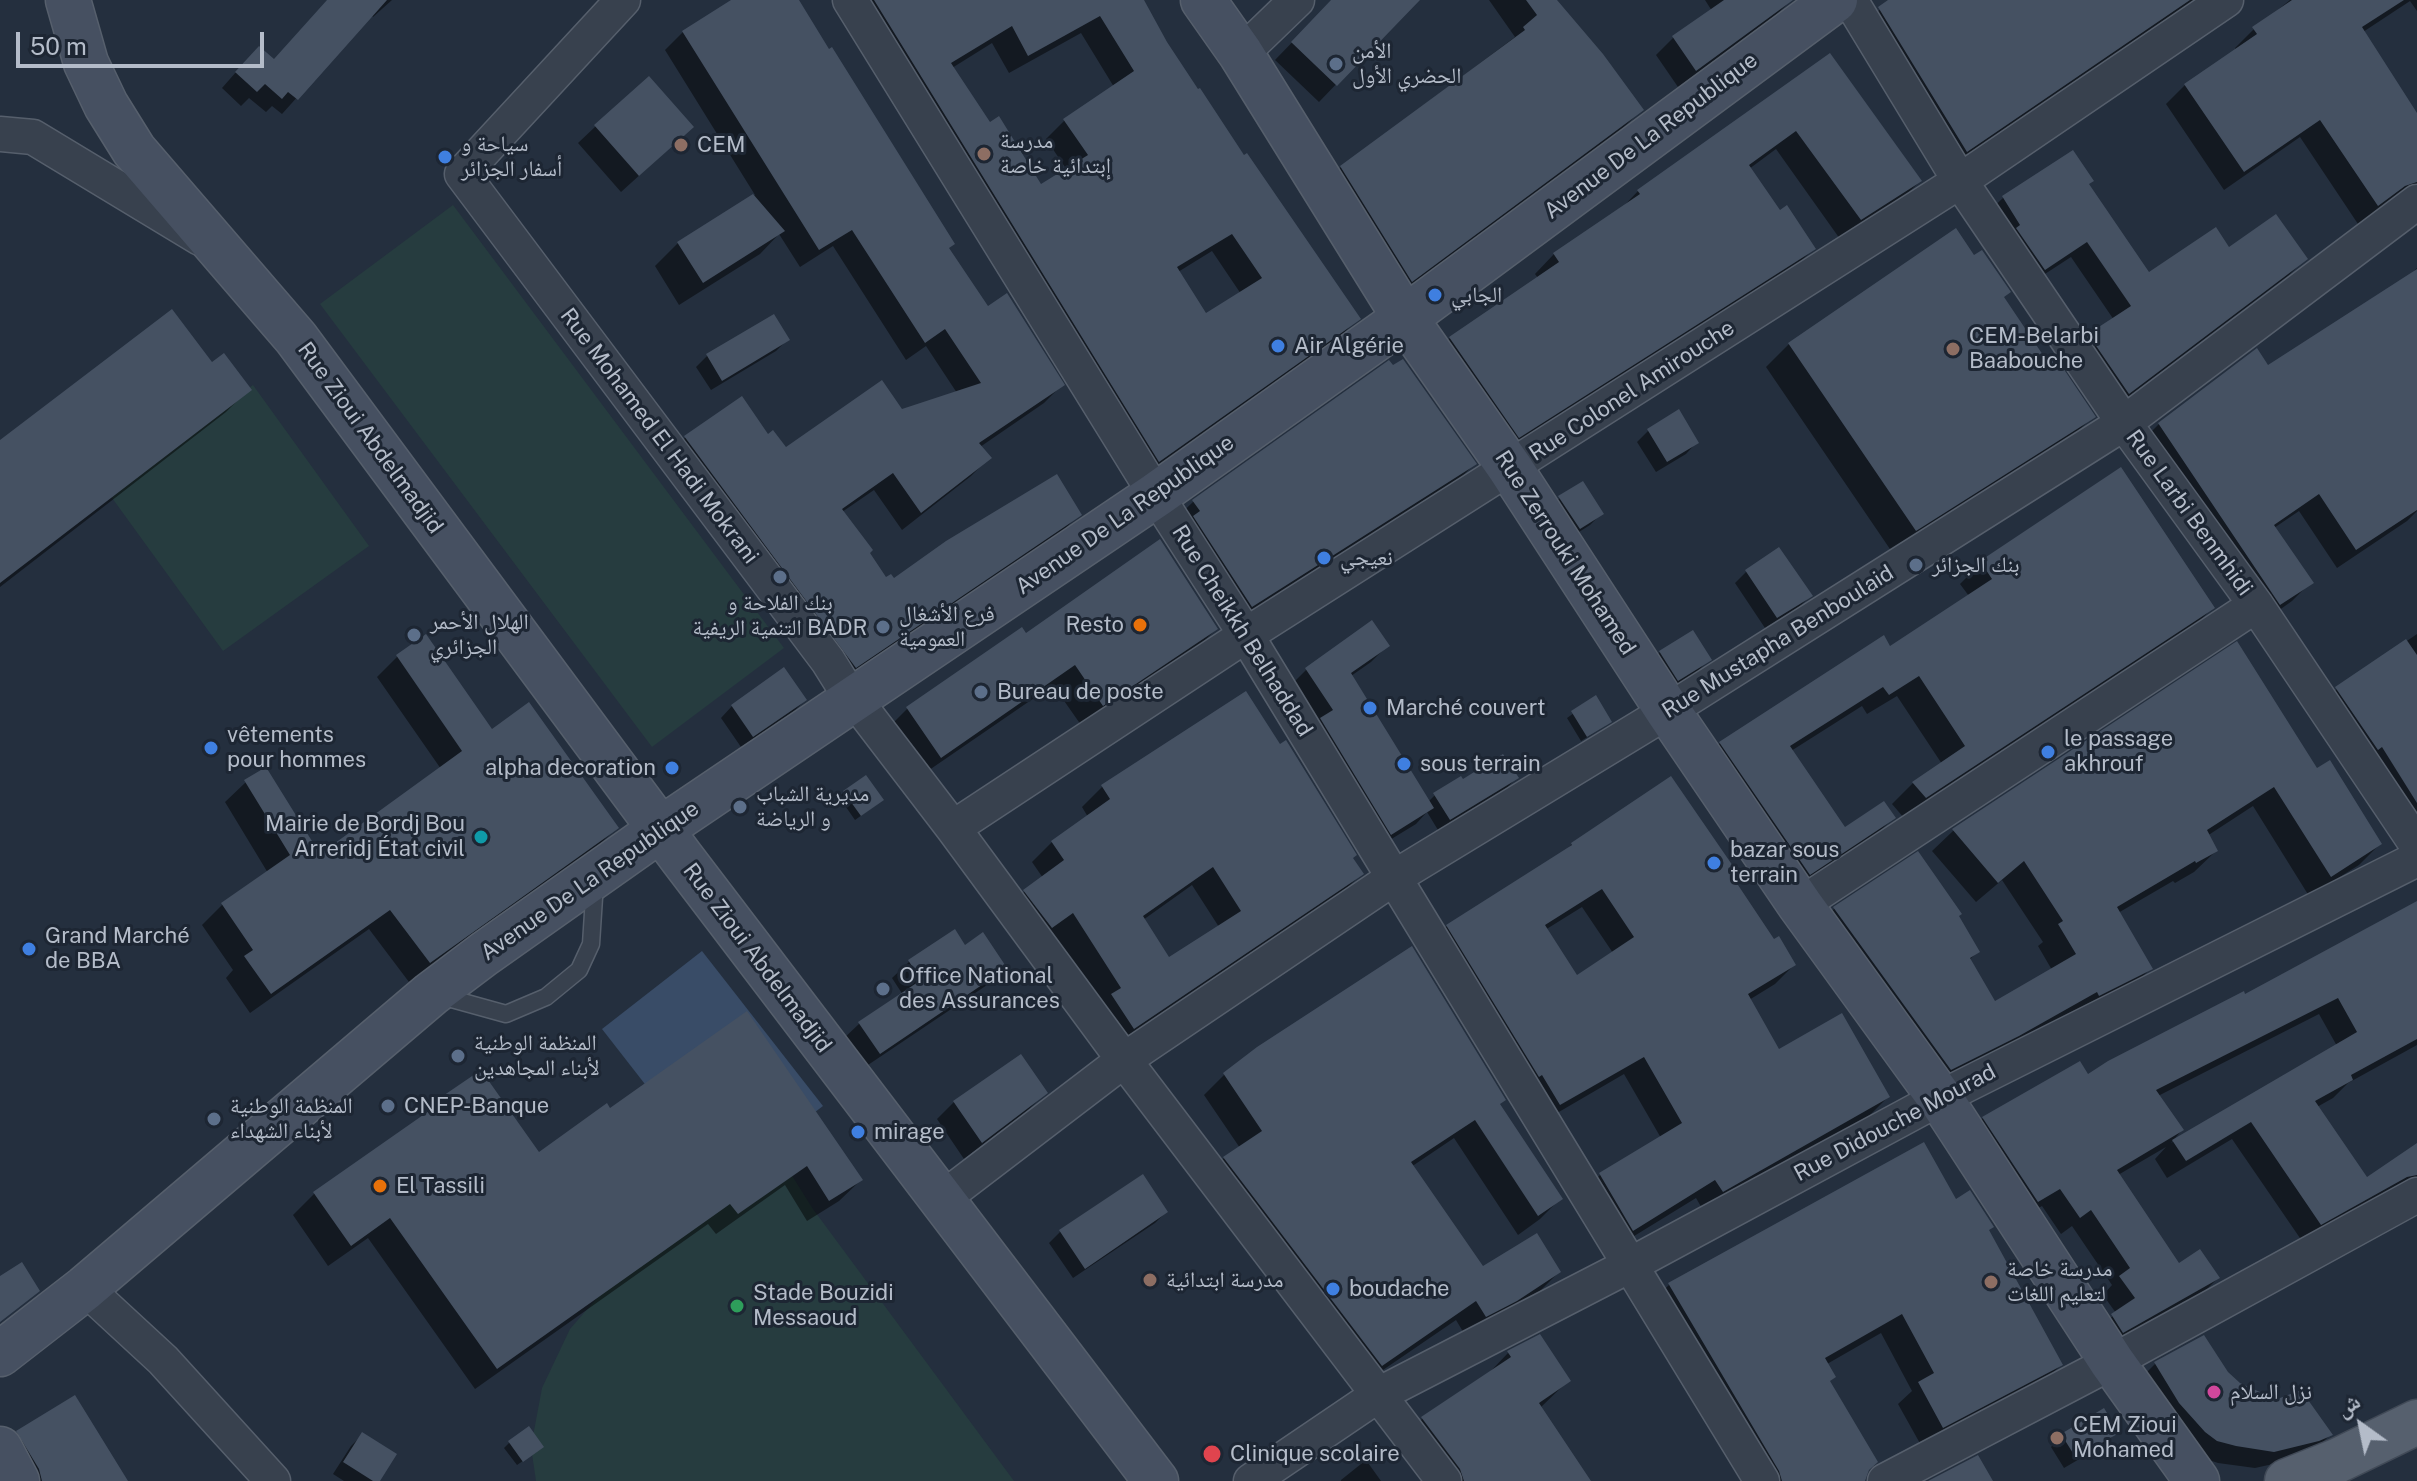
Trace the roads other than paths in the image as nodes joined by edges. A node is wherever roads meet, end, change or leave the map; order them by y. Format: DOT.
graph roads {
  1 [pos="68,0"];
  2 [pos="623,0"];
  3 [pos="850,0"];
  4 [pos="1203,0"];
  5 [pos="1297,0"];
  6 [pos="1835,0"];
  7 [pos="1850,0"];
  8 [pos="2226,0"];
  9 [pos="1241,54"];
  10 [pos="0,134"];
  11 [pos="1960,181"];
  12 [pos="2417,202"];
  13 [pos="218,249"];
  14 [pos="1405,318"];
  15 [pos="2124,423"];
  16 [pos="1510,468"];
  17 [pos="1156,495"];
  18 [pos="2256,605"];
  19 [pos="1246,635"];
  20 [pos="853,701"];
  21 [pos="1668,711"];
  22 [pos="953,828"];
  23 [pos="661,829"];
  24 [pos="2417,845"];
  25 [pos="2417,859"];
  26 [pos="596,876"];
  27 [pos="1395,877"];
  28 [pos="1800,905"];
  29 [pos="431,994"];
  30 [pos="1124,1060"];
  31 [pos="1940,1098"];
  32 [pos="2417,1195"];
  33 [pos="942,1199"];
  34 [pos="1630,1265"];
  35 [pos="85,1288"];
  36 [pos="0,1354"];
  37 [pos="2112,1362"];
  38 [pos="1378,1395"];
  39 [pos="2417,1422"];
  40 [pos="0,1449"];
  41 [pos="2417,1454"];
  42 [pos="17,1481"];
  43 [pos="273,1481"];
  44 [pos="1156,1481"];
  45 [pos="1251,1481"];
  46 [pos="1444,1481"];
  47 [pos="1762,1481"];
  48 [pos="1885,1481"];
  49 [pos="2197,1481"];
  50 [pos="2287,1481"];
  51 [pos="2365,1481"];
  1 -- 13 [label="main road, Rue Zioui Abdelmadjid"];
  2 -- 20 [label="street, Rue Mohamed El Hadi Mokrani"];
  3 -- 17 [label="street, Rue Cheikkh Belhaddad"];
  4 -- 9 [label="main road, Rue Zerrouki Mohamed"];
  5 -- 9 [label="street"];
  6 -- 14 [label="main road, Avenue De La Republique"];
  7 -- 11 [label="street, Rue Larbi Benmhidi"];
  8 -- 11 [label="street, Rue Colonel Amirouche"];
  9 -- 14 [label="main road, Rue Zerrouki Mohamed"];
  10 -- 13 [label="street"];
  11 -- 15 [label="street, Rue Larbi Benmhidi"];
  11 -- 16 [label="street, Rue Colonel Amirouche"];
  12 -- 15 [label="street, Rue Mustapha Benboulaid"];
  13 -- 23 [label="main road, Rue Zioui Abdelmadjid"];
  14 -- 16 [label="main road, Rue Zerrouki Mohamed"];
  14 -- 17 [label="main road, Avenue De La Republique"];
  15 -- 18 [label="street, Rue Larbi Benmhidi"];
  15 -- 21 [label="street, Rue Mustapha Benboulaid"];
  16 -- 19 [label="street, Rue Colonel Amirouche"];
  16 -- 21 [label="main road, Rue Zerrouki Mohamed"];
  17 -- 19 [label="street, Rue Cheikkh Belhaddad"];
  17 -- 20 [label="main road, Avenue De La Republique"];
  18 -- 24 [label="street, Rue Larbi Benmhidi"];
  18 -- 28 [label="street"];
  19 -- 22 [label="street, Rue Colonel Amirouche"];
  19 -- 27 [label="street, Rue Cheikkh Belhaddad"];
  20 -- 22 [label="street, Rue Mohamed El Hadi Mokrani"];
  20 -- 23 [label="main road, Avenue De La Republique"];
  21 -- 27 [label="street, Rue Mustapha Benboulaid"];
  21 -- 28 [label="main road, Rue Zerrouki Mohamed"];
  22 -- 30 [label="street, Rue Mohamed El Hadi Mokrani"];
  23 -- 26 [label="main road, Avenue De La Republique"];
  23 -- 33 [label="main road, Rue Zioui Abdelmadjid"];
  25 -- 31 [label="street, Rue Didouche Mourad"];
  26 -- 29 [label="main road, Avenue De La Republique"];
  26 -- 29 [label="lane"];
  27 -- 30 [label="street, Rue Mustapha Benboulaid"];
  27 -- 34 [label="street, Rue Cheikkh Belhaddad"];
  28 -- 31 [label="main road, Rue Zerrouki Mohamed"];
  29 -- 35 [label="main road, Avenue De La Republique"];
  30 -- 33 [label="street, Rue Mustapha Benboulaid"];
  30 -- 38 [label="street, Rue Mohamed El Hadi Mokrani"];
  31 -- 34 [label="street, Rue Didouche Mourad"];
  31 -- 37 [label="main road, Rue Zerrouki Mohamed"];
  32 -- 37 [label="street"];
  33 -- 44 [label="main road, Rue Zioui Abdelmadjid"];
  34 -- 38 [label="street, Rue Didouche Mourad"];
  34 -- 47 [label="street, Rue Cheikkh Belhaddad"];
  35 -- 36 [label="main road, Avenue De La Republique"];
  35 -- 43 [label="street"];
  37 -- 48 [label="street"];
  37 -- 49 [label="main road, Rue Zerrouki Mohamed"];
  38 -- 45 [label="street, Rue Didouche Mourad"];
  38 -- 46 [label="street, Rue Mohamed El Hadi Mokrani"];
  39 -- 50 [label="main road"];
  40 -- 42 [label="main road"];
  41 -- 51 [label="main road"];
}
